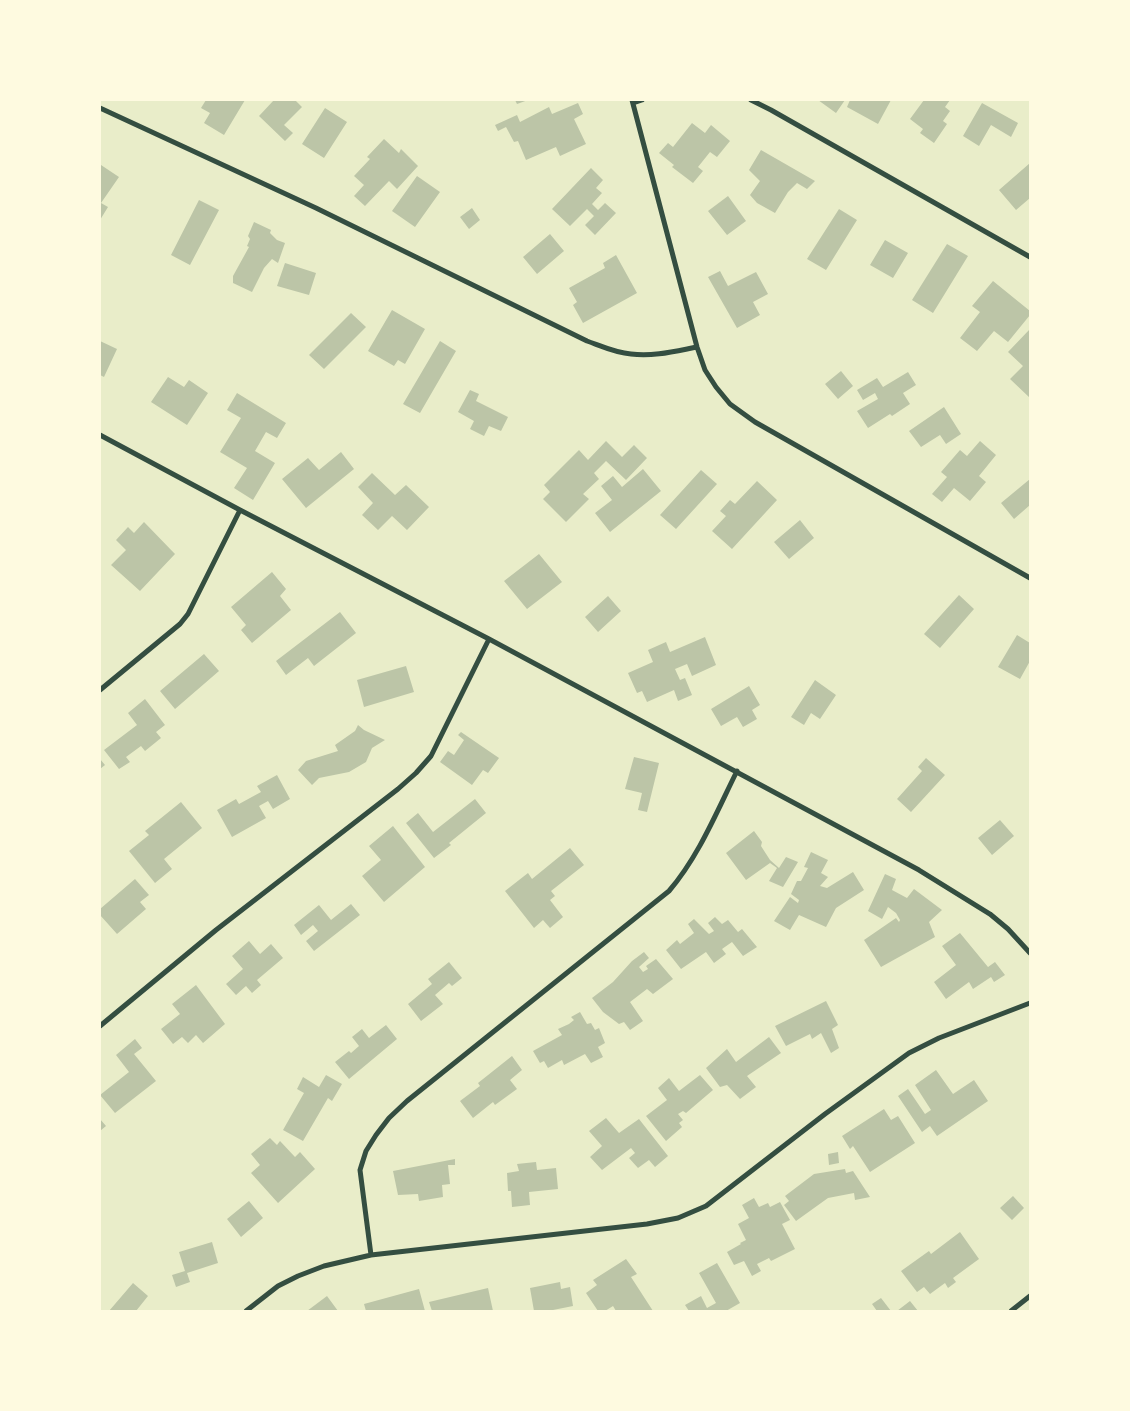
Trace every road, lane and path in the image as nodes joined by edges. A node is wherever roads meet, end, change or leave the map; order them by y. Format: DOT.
graph roads {
  1 [pos="642,100"];
  2 [pos="751,100"];
  3 [pos="632,101"];
  4 [pos="100,108"];
  5 [pos="1030,257"];
  6 [pos="697,347"];
  7 [pos="100,435"];
  8 [pos="240,510"];
  9 [pos="1030,578"];
  10 [pos="489,639"];
  11 [pos="100,690"];
  12 [pos="737,771"];
  13 [pos="1030,953"];
  14 [pos="1030,1003"];
  15 [pos="100,1026"];
  16 [pos="371,1255"];
  17 [pos="1030,1296"];
  18 [pos="246,1311"];
  19 [pos="1011,1311"];
  1 -- 3 [label="street"];
  2 -- 5 [label="street"];
  3 -- 6 [label="street"];
  4 -- 6 [label="street"];
  6 -- 9 [label="street"];
  7 -- 8 [label="street"];
  8 -- 10 [label="street"];
  8 -- 11 [label="street"];
  10 -- 12 [label="street"];
  10 -- 15 [label="street"];
  12 -- 13 [label="street"];
  12 -- 16 [label="street"];
  14 -- 16 [label="street"];
  16 -- 18 [label="street"];
  17 -- 19 [label="street"];
}
